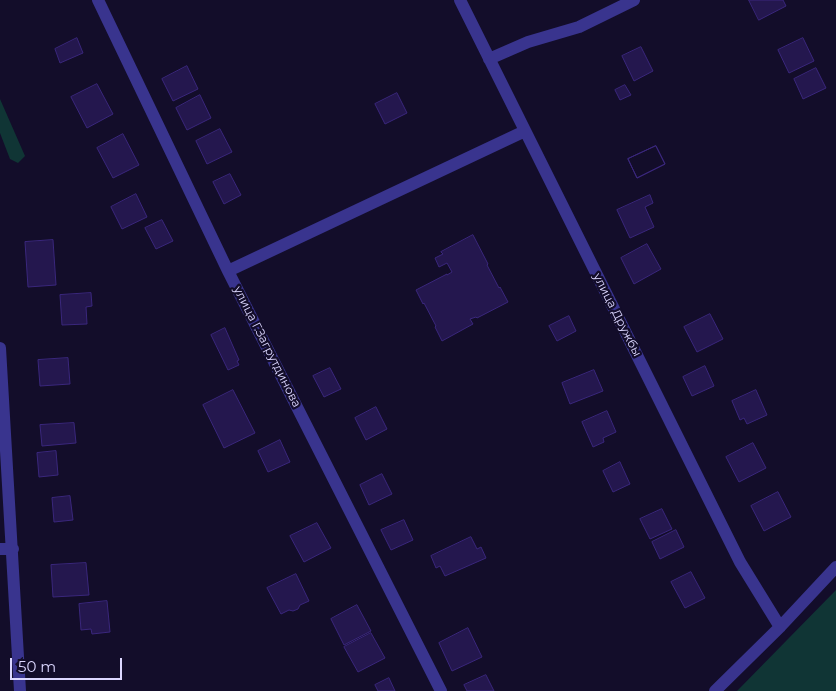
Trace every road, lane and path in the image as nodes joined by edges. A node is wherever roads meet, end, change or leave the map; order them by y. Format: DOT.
graph roads {
  1 [pos="98,0"];
  2 [pos="460,0"];
  3 [pos="634,0"];
  4 [pos="489,59"];
  5 [pos="525,132"];
  6 [pos="228,272"];
  7 [pos="0,348"];
  8 [pos="6,549"];
  9 [pos="836,567"];
  10 [pos="780,626"];
  11 [pos="20,691"];
  12 [pos="441,691"];
  13 [pos="715,691"];
  1 -- 6 [label="street, улица Г.Загрутдинова"];
  2 -- 4 [label="street, улица Дружбы"];
  3 -- 4 [label="street"];
  4 -- 5 [label="street, улица Дружбы"];
  5 -- 6 [label="street"];
  5 -- 10 [label="street, улица Дружбы"];
  6 -- 12 [label="street, улица Г.Загрутдинова"];
  7 -- 8 [label="street"];
  8 -- 11 [label="street"];
  9 -- 10 [label="street"];
  10 -- 13 [label="street"];
}
